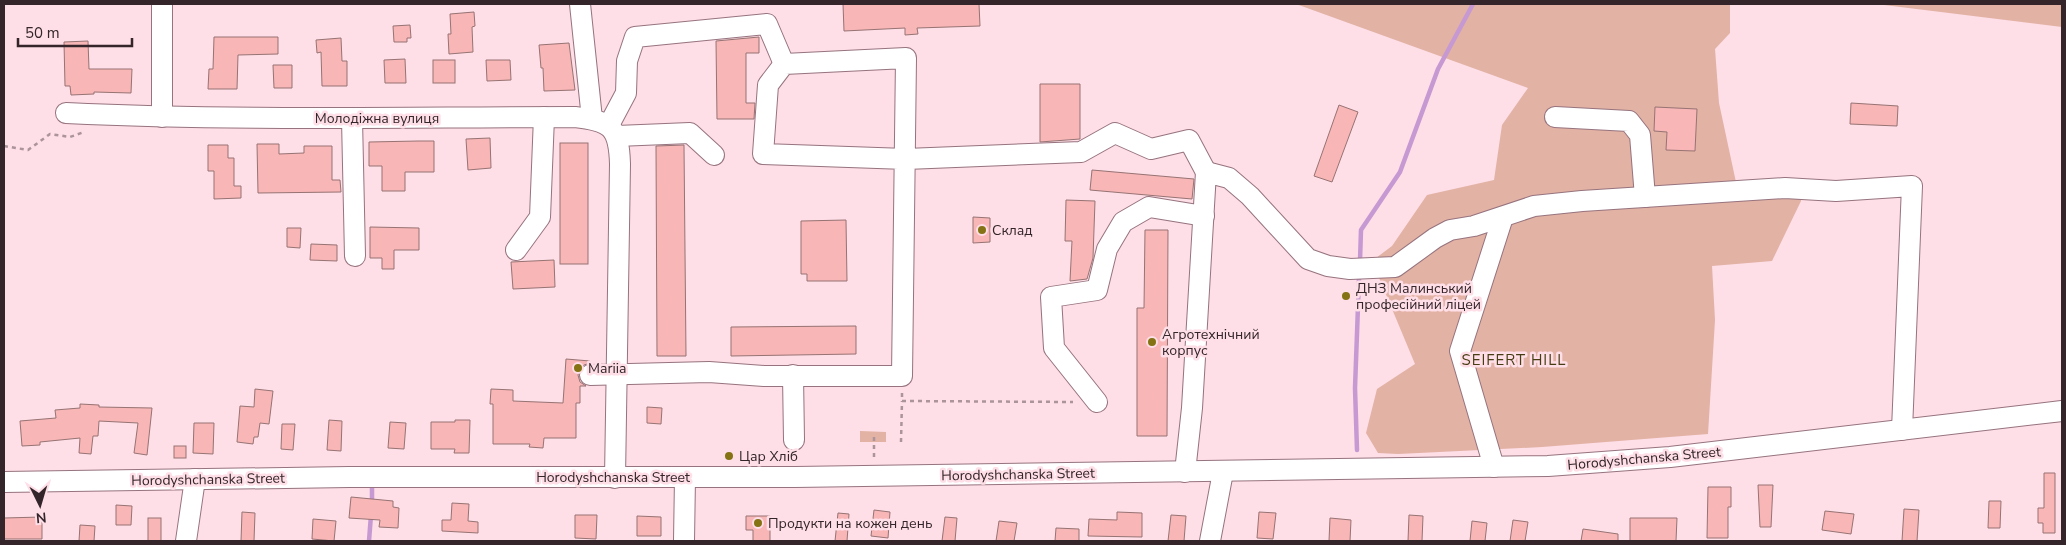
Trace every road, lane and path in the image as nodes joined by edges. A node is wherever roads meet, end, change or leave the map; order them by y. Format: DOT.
graph roads {
  1 [pos="162,4"];
  2 [pos="580,4"];
  3 [pos="784,64"];
  4 [pos="66,113"];
  5 [pos="162,116"];
  6 [pos="544,117"];
  7 [pos="1555,117"];
  8 [pos="352,119"];
  9 [pos="606,127"];
  10 [pos="88,130"];
  11 [pos="4,146"];
  12 [pos="714,155"];
  13 [pos="906,159"];
  14 [pos="1206,172"];
  15 [pos="1645,197"];
  16 [pos="1204,216"];
  17 [pos="1503,217"];
  18 [pos="516,250"];
  19 [pos="355,256"];
  20 [pos="590,375"];
  21 [pos="793,375"];
  22 [pos="617,376"];
  23 [pos="902,376"];
  24 [pos="902,401"];
  25 [pos="1098,402"];
  26 [pos="2062,411"];
  27 [pos="1902,430"];
  28 [pos="874,435"];
  29 [pos="794,440"];
  30 [pos="901,442"];
  31 [pos="874,457"];
  32 [pos="1494,467"];
  33 [pos="1185,472"];
  34 [pos="1223,472"];
  35 [pos="615,478"];
  36 [pos="685,478"];
  37 [pos="195,479"];
  38 [pos="4,482"];
  39 [pos="186,541"];
  40 [pos="684,541"];
  41 [pos="1210,541"];
  1 -- 5 [label="street"];
  2 -- 9 [label="street"];
  3 -- 9 [label="street"];
  3 -- 13 [label="street"];
  3 -- 13 [label="street"];
  4 -- 5 [label="street, Молодіжна вулиця"];
  5 -- 8 [label="street, Молодіжна вулиця"];
  6 -- 8 [label="street, Молодіжна вулиця"];
  6 -- 9 [label="street, Молодіжна вулиця"];
  6 -- 18 [label="street"];
  7 -- 15 [label="street"];
  8 -- 19 [label="street"];
  9 -- 12 [label="street, Молодіжна вулиця"];
  9 -- 22 [label="street"];
  10 -- 11 [label="path"];
  13 -- 14 [label="street"];
  13 -- 23 [label="street"];
  14 -- 16 [label="street"];
  14 -- 17 [label="street"];
  15 -- 17 [label="street"];
  15 -- 27 [label="street"];
  16 -- 25 [label="street"];
  16 -- 33 [label="street"];
  17 -- 32 [label="street"];
  20 -- 22 [label="street"];
  21 -- 22 [label="street"];
  21 -- 23 [label="street"];
  21 -- 29 [label="street"];
  22 -- 35 [label="street"];
  23 -- 24 [label="path"];
  24 -- 25 [label="path"];
  24 -- 30 [label="path"];
  26 -- 27 [label="street, Horodyshchanska Street"];
  27 -- 32 [label="street, Horodyshchanska Street"];
  28 -- 31 [label="path"];
  32 -- 34 [label="street, Horodyshchanska Street"];
  33 -- 34 [label="street, Horodyshchanska Street"];
  33 -- 36 [label="street, Horodyshchanska Street"];
  34 -- 41 [label="street"];
  35 -- 36 [label="street, Horodyshchanska Street"];
  35 -- 37 [label="street, Horodyshchanska Street"];
  36 -- 40 [label="street"];
  37 -- 38 [label="street, Horodyshchanska Street"];
  37 -- 39 [label="street"];
}
